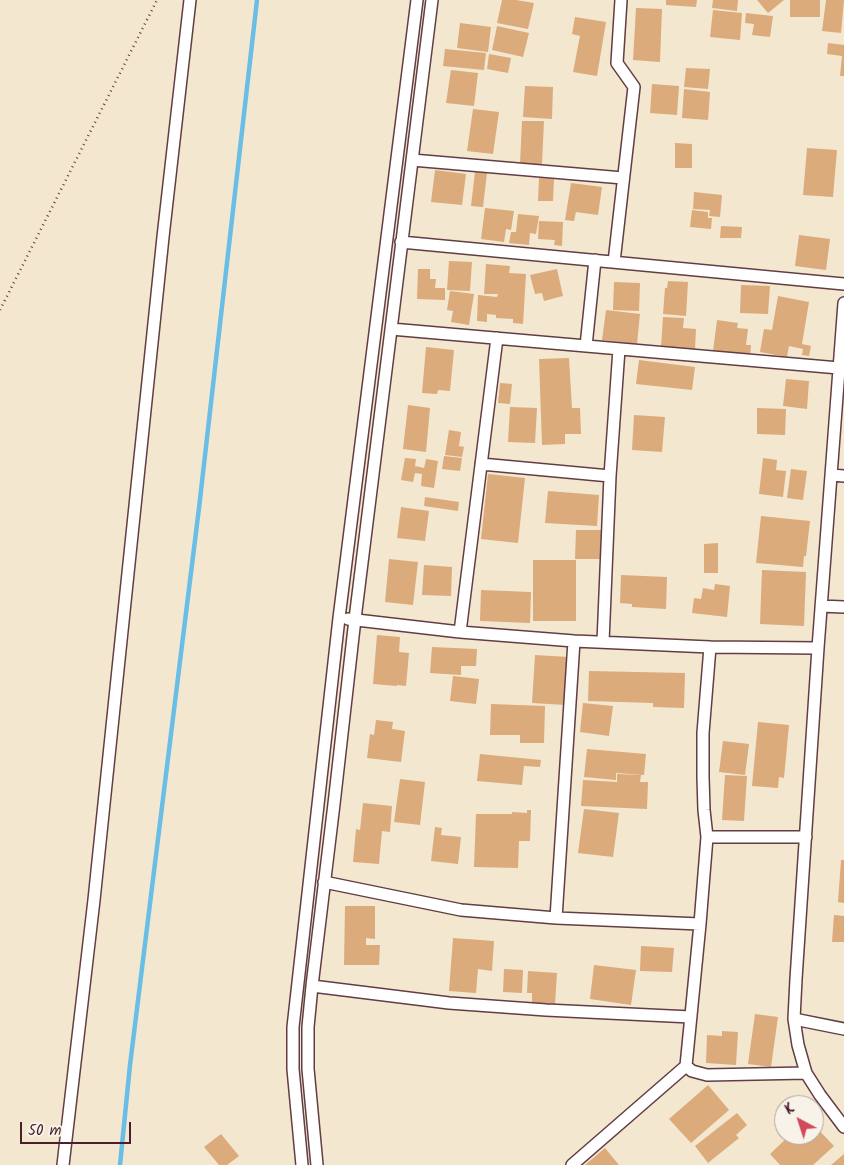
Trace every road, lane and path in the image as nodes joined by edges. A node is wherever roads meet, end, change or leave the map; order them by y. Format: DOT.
graph roads {
  1 [pos="157,0"];
  2 [pos="190,0"];
  3 [pos="417,0"];
  4 [pos="432,0"];
  5 [pos="621,0"];
  6 [pos="412,160"];
  7 [pos="623,178"];
  8 [pos="401,242"];
  9 [pos="595,260"];
  10 [pos="614,262"];
  11 [pos="844,284"];
  12 [pos="844,303"];
  13 [pos="0,310"];
  14 [pos="391,329"];
  15 [pos="497,338"];
  16 [pos="586,346"];
  17 [pos="618,349"];
  18 [pos="839,368"];
  19 [pos="481,464"];
  20 [pos="831,475"];
  21 [pos="610,476"];
  22 [pos="844,476"];
  23 [pos="821,606"];
  24 [pos="844,607"];
  25 [pos="339,618"];
  26 [pos="354,619"];
  27 [pos="460,632"];
  28 [pos="574,641"];
  29 [pos="603,642"];
  30 [pos="710,647"];
  31 [pos="818,648"];
  32 [pos="707,837"];
  33 [pos="806,837"];
  34 [pos="324,882"];
  35 [pos="556,918"];
  36 [pos="700,924"];
  37 [pos="312,986"];
  38 [pos="691,1017"];
  39 [pos="794,1019"];
  40 [pos="844,1029"];
  41 [pos="686,1066"];
  42 [pos="806,1073"];
  43 [pos="844,1127"];
  44 [pos="62,1165"];
  45 [pos="302,1165"];
  46 [pos="317,1165"];
  47 [pos="572,1165"];
  1 -- 13 [label="path"];
  2 -- 44 [label="street"];
  3 -- 25 [label="street"];
  4 -- 6 [label="street"];
  5 -- 7 [label="street"];
  6 -- 7 [label="street"];
  6 -- 8 [label="street"];
  7 -- 10 [label="street"];
  8 -- 9 [label="street"];
  8 -- 14 [label="street"];
  9 -- 10 [label="street"];
  9 -- 16 [label="street"];
  10 -- 11 [label="street"];
  12 -- 18 [label="street"];
  14 -- 15 [label="street"];
  14 -- 26 [label="street"];
  15 -- 16 [label="street"];
  15 -- 19 [label="street"];
  16 -- 17 [label="street"];
  17 -- 18 [label="street"];
  17 -- 21 [label="street"];
  18 -- 20 [label="street"];
  19 -- 21 [label="street"];
  19 -- 27 [label="street"];
  20 -- 22 [label="street"];
  20 -- 23 [label="street"];
  21 -- 29 [label="street"];
  23 -- 24 [label="street"];
  23 -- 31 [label="street"];
  25 -- 26 [label="street"];
  25 -- 45 [label="street"];
  26 -- 27 [label="street"];
  26 -- 34 [label="street"];
  27 -- 28 [label="street"];
  28 -- 29 [label="street"];
  28 -- 35 [label="street"];
  29 -- 30 [label="street"];
  30 -- 31 [label="street"];
  30 -- 32 [label="street"];
  31 -- 33 [label="street"];
  32 -- 33 [label="street"];
  32 -- 36 [label="street"];
  33 -- 39 [label="street"];
  34 -- 35 [label="street"];
  34 -- 37 [label="street"];
  35 -- 36 [label="street"];
  36 -- 38 [label="street"];
  37 -- 38 [label="street"];
  37 -- 46 [label="street"];
  38 -- 41 [label="street"];
  39 -- 40 [label="street"];
  39 -- 42 [label="street"];
  41 -- 42 [label="street"];
  41 -- 47 [label="street"];
  42 -- 43 [label="street"];
}
